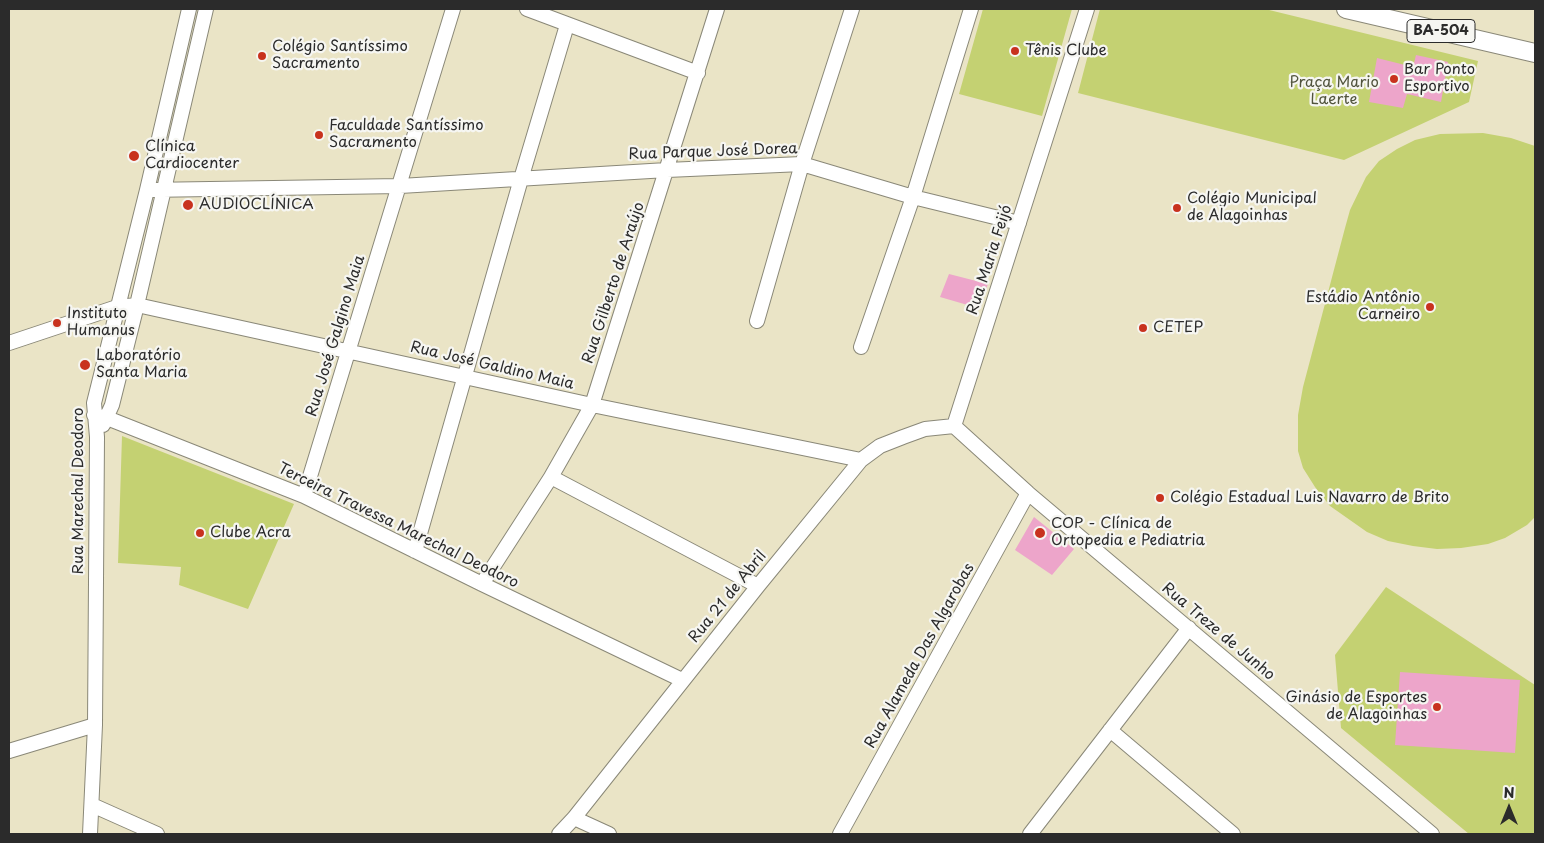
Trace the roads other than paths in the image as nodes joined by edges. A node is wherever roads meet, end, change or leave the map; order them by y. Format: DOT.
graph roads {
  1 [pos="189,9"];
  2 [pos="206,9"];
  3 [pos="453,9"];
  4 [pos="527,9"];
  5 [pos="717,9"];
  6 [pos="852,9"];
  7 [pos="971,9"];
  8 [pos="1087,9"];
  9 [pos="1346,9"];
  10 [pos="567,24"];
  11 [pos="1535,53"];
  12 [pos="698,73"];
  13 [pos="802,164"];
  14 [pos="668,170"];
  15 [pos="521,179"];
  16 [pos="400,186"];
  17 [pos="147,190"];
  18 [pos="164,191"];
  19 [pos="912,197"];
  20 [pos="1019,223"];
  21 [pos="137,305"];
  22 [pos="117,307"];
  23 [pos="757,321"];
  24 [pos="9,343"];
  25 [pos="861,347"];
  26 [pos="349,351"];
  27 [pos="465,377"];
  28 [pos="592,405"];
  29 [pos="100,416"];
  30 [pos="954,426"];
  31 [pos="861,460"];
  32 [pos="551,477"];
  33 [pos="1028,493"];
  34 [pos="304,496"];
  35 [pos="415,551"];
  36 [pos="482,584"];
  37 [pos="758,586"];
  38 [pos="1189,628"];
  39 [pos="682,680"];
  40 [pos="95,725"];
  41 [pos="1110,730"];
  42 [pos="9,750"];
  43 [pos="92,805"];
  44 [pos="574,818"];
  45 [pos="1035,832"];
  46 [pos="90,834"];
  47 [pos="156,834"];
  48 [pos="559,834"];
  49 [pos="609,834"];
  50 [pos="840,834"];
  51 [pos="1232,834"];
  52 [pos="1432,834"];
  1 -- 17 [label="street, Rua Marechal Deodoro"];
  2 -- 18 [label="street"];
  3 -- 16 [label="street"];
  4 -- 10 [label="street"];
  5 -- 12 [label="street, Rua Gilberto de Araújo"];
  6 -- 13 [label="street"];
  7 -- 19 [label="street"];
  8 -- 20 [label="street, Rua Maria Feijó"];
  9 -- 11 [label="main road, BA-504"];
  10 -- 12 [label="street"];
  10 -- 15 [label="street"];
  12 -- 14 [label="street, Rua Gilberto de Araújo"];
  13 -- 14 [label="street, Rua Parque José Dorea"];
  13 -- 19 [label="street, Rua Parque José Dorea"];
  13 -- 23 [label="street"];
  14 -- 15 [label="street, Rua Parque José Dorea"];
  14 -- 28 [label="street, Rua Gilberto de Araújo"];
  15 -- 16 [label="street, Rua Parque José Dorea"];
  15 -- 27 [label="street"];
  16 -- 18 [label="street, Rua Parque José Dorea"];
  16 -- 26 [label="street, Rua José Galgino Maia"];
  17 -- 18 [label="street, Rua Parque José Dorea"];
  17 -- 22 [label="street, Rua Marechal Deodoro"];
  18 -- 21 [label="street"];
  19 -- 20 [label="street, Rua Parque José Dorea"];
  19 -- 25 [label="street"];
  20 -- 30 [label="street, Rua Maria Feijó"];
  21 -- 22 [label="street, Rua José Galdino Maia"];
  21 -- 26 [label="street, Rua José Galdino Maia"];
  21 -- 29 [label="street"];
  22 -- 24 [label="street, Rua José Galdino Maia"];
  22 -- 29 [label="street, Rua Marechal Deodoro"];
  26 -- 27 [label="street, Rua José Galdino Maia"];
  26 -- 34 [label="street, Rua José Galgino Maia"];
  27 -- 28 [label="street, Rua José Galdino Maia"];
  27 -- 35 [label="street"];
  28 -- 31 [label="street, Rua José Galdino Maia"];
  28 -- 32 [label="street, Rua Gilberto de Araújo"];
  29 -- 34 [label="street, Terceira Travessa Marechal Deodoro"];
  29 -- 40 [label="street, Rua Marechal Deodoro"];
  30 -- 31 [label="street, Rua 21 de Abril"];
  30 -- 33 [label="street"];
  31 -- 37 [label="street, Rua 21 de Abril"];
  32 -- 36 [label="street, Rua Gilberto de Araújo"];
  32 -- 37 [label="street"];
  33 -- 38 [label="street, Rua Treze de Junho"];
  33 -- 50 [label="street, Rua Alameda Das Algarobas"];
  34 -- 35 [label="street, Terceira Travessa Marechal Deodoro"];
  35 -- 36 [label="street, Terceira Travessa Marechal Deodoro"];
  36 -- 39 [label="street, Terceira Travessa Marechal Deodoro"];
  37 -- 39 [label="street, Rua 21 de Abril"];
  38 -- 41 [label="street"];
  38 -- 52 [label="street, Rua Treze de Junho"];
  39 -- 44 [label="street, Rua 21 de Abril"];
  40 -- 42 [label="street"];
  40 -- 43 [label="street, Rua Marechal Deodoro"];
  41 -- 45 [label="street"];
  41 -- 51 [label="street"];
  43 -- 46 [label="street, Rua Marechal Deodoro"];
  43 -- 47 [label="street"];
  44 -- 48 [label="street, Rua 21 de Abril"];
  44 -- 49 [label="street"];
}
